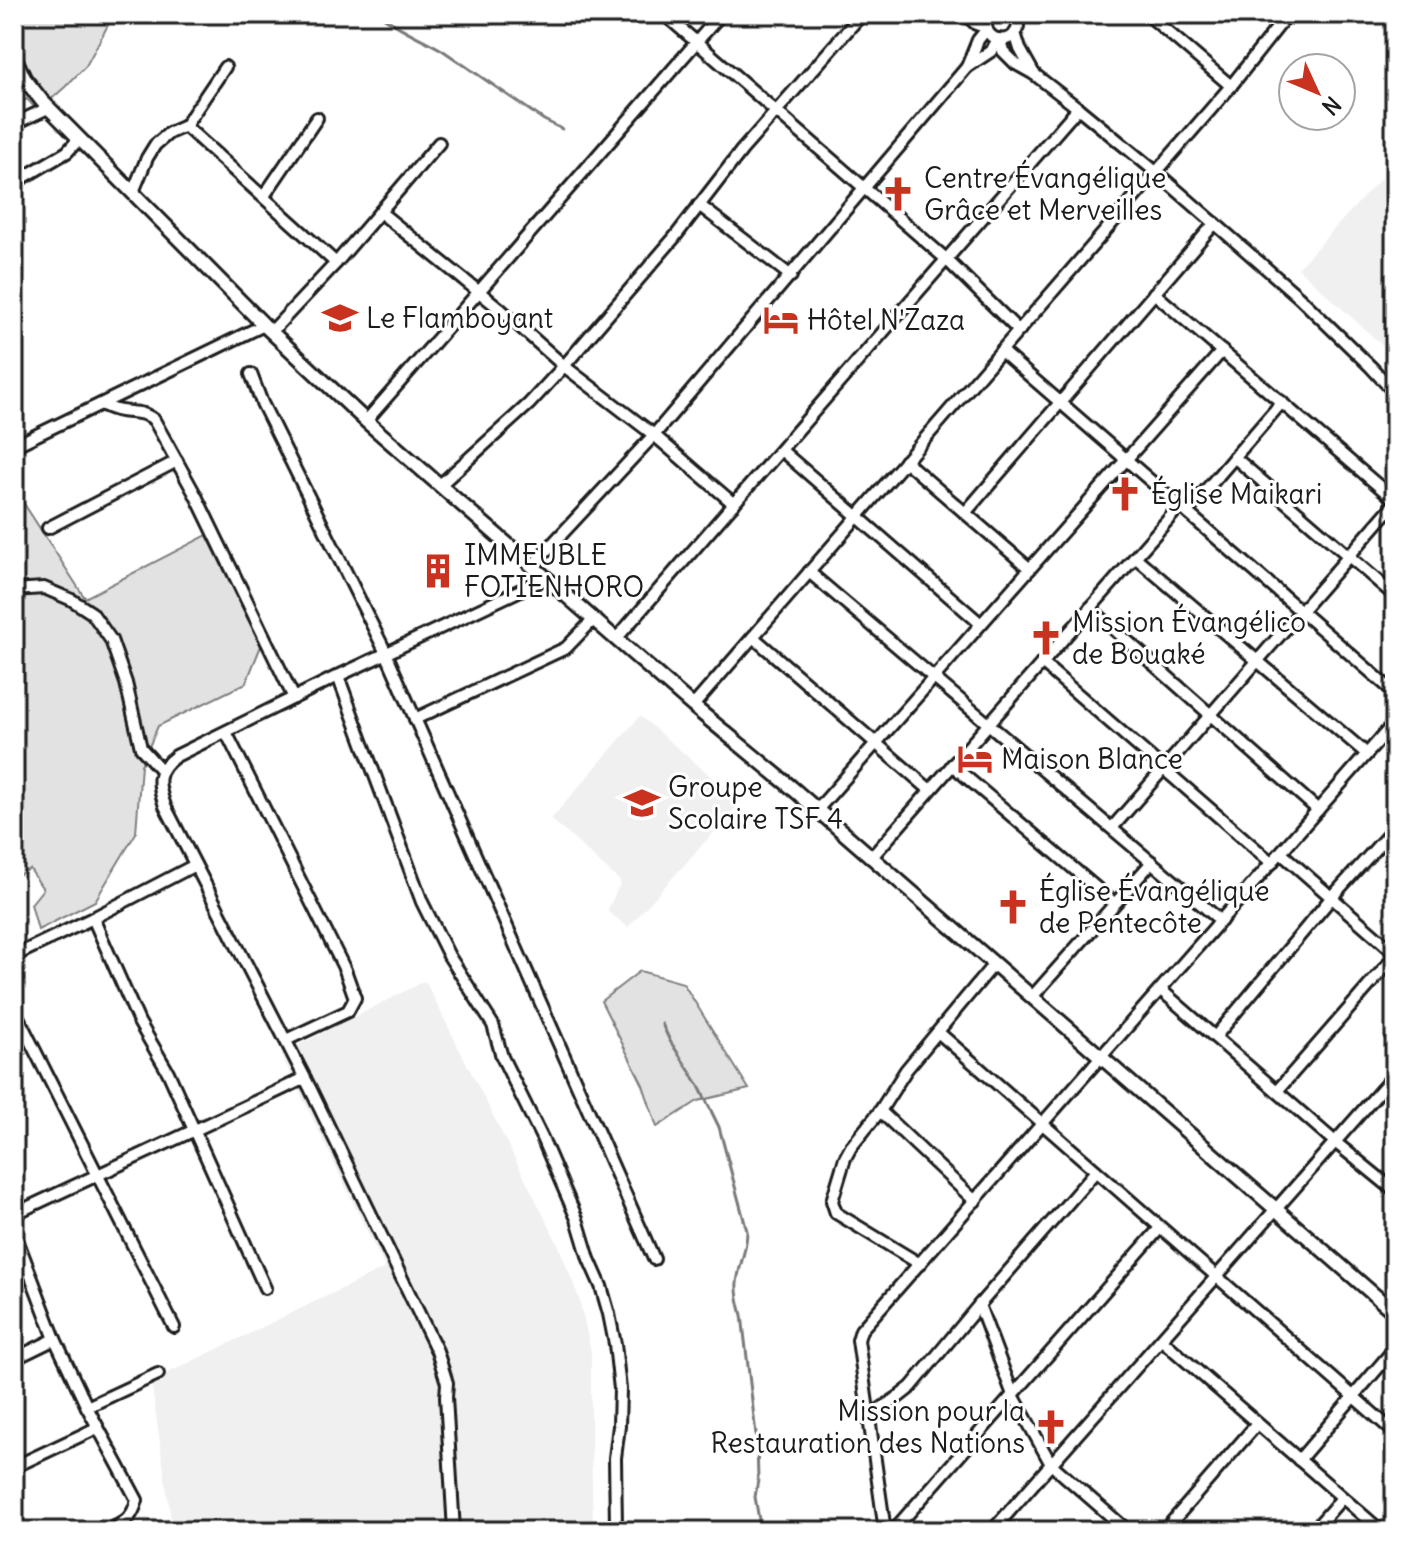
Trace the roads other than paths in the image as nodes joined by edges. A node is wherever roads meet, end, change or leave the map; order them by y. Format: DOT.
graph roads {
  1 [pos="664,14"];
  2 [pos="721,14"];
  3 [pos="862,14"];
  4 [pos="965,14"];
  5 [pos="988,14"];
  6 [pos="1147,14"];
  7 [pos="1288,14"];
  8 [pos="1019,21"];
  9 [pos="986,28"];
  10 [pos="999,40"];
  11 [pos="696,42"];
  12 [pos="14,56"];
  13 [pos="225,67"];
  14 [pos="967,67"];
  15 [pos="1034,74"];
  16 [pos="1231,86"];
  17 [pos="48,108"];
  18 [pos="1078,108"];
  19 [pos="777,112"];
  20 [pos="317,118"];
  21 [pos="14,124"];
  22 [pos="185,126"];
  23 [pos="79,139"];
  24 [pos="439,143"];
  25 [pos="1156,172"];
  26 [pos="14,183"];
  27 [pos="865,188"];
  28 [pos="133,192"];
  29 [pos="264,196"];
  30 [pos="699,205"];
  31 [pos="380,212"];
  32 [pos="1215,223"];
  33 [pos="946,259"];
  34 [pos="336,263"];
  35 [pos="791,276"];
  36 [pos="478,292"];
  37 [pos="1154,293"];
  38 [pos="268,328"];
  39 [pos="1019,331"];
  40 [pos="1001,351"];
  41 [pos="1222,351"];
  42 [pos="564,366"];
  43 [pos="251,374"];
  44 [pos="1395,393"];
  45 [pos="1060,402"];
  46 [pos="1282,402"];
  47 [pos="101,404"];
  48 [pos="366,421"];
  49 [pos="654,435"];
  50 [pos="14,446"];
  51 [pos="781,450"];
  52 [pos="1234,457"];
  53 [pos="1127,460"];
  54 [pos="177,461"];
  55 [pos="905,461"];
  56 [pos="440,485"];
  57 [pos="1395,502"];
  58 [pos="734,504"];
  59 [pos="1183,509"];
  60 [pos="965,513"];
  61 [pos="857,517"];
  62 [pos="48,528"];
  63 [pos="1349,556"];
  64 [pos="1135,557"];
  65 [pos="532,566"];
  66 [pos="1030,569"];
  67 [pos="809,572"];
  68 [pos="546,578"];
  69 [pos="14,590"];
  70 [pos="1395,596"];
  71 [pos="1090,608"];
  72 [pos="1301,612"];
  73 [pos="594,619"];
  74 [pos="981,624"];
  75 [pos="753,637"];
  76 [pos="616,639"];
  77 [pos="386,653"];
  78 [pos="1258,662"];
  79 [pos="1042,663"];
  80 [pos="338,676"];
  81 [pos="934,678"];
  82 [pos="1395,693"];
  83 [pos="294,698"];
  84 [pos="693,706"];
  85 [pos="1211,716"];
  86 [pos="415,719"];
  87 [pos="1395,722"];
  88 [pos="988,724"];
  89 [pos="226,732"];
  90 [pos="877,743"];
  91 [pos="1367,754"];
  92 [pos="952,765"];
  93 [pos="161,770"];
  94 [pos="1164,770"];
  95 [pos="930,790"];
  96 [pos="817,810"];
  97 [pos="1318,810"];
  98 [pos="1395,827"];
  99 [pos="1112,828"];
  100 [pos="1391,839"];
  101 [pos="1281,853"];
  102 [pos="871,858"];
  103 [pos="1152,862"];
  104 [pos="1272,863"];
  105 [pos="195,865"];
  106 [pos="1332,897"];
  107 [pos="1114,903"];
  108 [pos="93,918"];
  109 [pos="1221,921"];
  110 [pos="1395,954"];
  111 [pos="14,956"];
  112 [pos="994,964"];
  113 [pos="1161,990"];
  114 [pos="1032,997"];
  115 [pos="14,1009"];
  116 [pos="938,1032"];
  117 [pos="1215,1037"];
  118 [pos="286,1040"];
  119 [pos="1101,1058"];
  120 [pos="1395,1074"];
  121 [pos="305,1078"];
  122 [pos="1277,1091"];
  123 [pos="880,1111"];
  124 [pos="1043,1124"];
  125 [pos="193,1132"];
  126 [pos="1335,1142"];
  127 [pos="1096,1171"];
  128 [pos="98,1174"];
  129 [pos="1395,1191"];
  130 [pos="975,1201"];
  131 [pos="1275,1210"];
  132 [pos="14,1214"];
  133 [pos="1160,1228"];
  134 [pos="14,1237"];
  135 [pos="654,1259"];
  136 [pos="920,1264"];
  137 [pos="1216,1277"];
  138 [pos="265,1288"];
  139 [pos="979,1305"];
  140 [pos="1395,1313"];
  141 [pos="174,1327"];
  142 [pos="55,1339"];
  143 [pos="1162,1340"];
  144 [pos="1395,1348"];
  145 [pos="14,1359"];
  146 [pos="158,1374"];
  147 [pos="1013,1395"];
  148 [pos="1353,1396"];
  149 [pos="87,1407"];
  150 [pos="870,1416"];
  151 [pos="1257,1424"];
  152 [pos="97,1428"];
  153 [pos="1395,1433"];
  154 [pos="1299,1460"];
  155 [pos="1051,1464"];
  156 [pos="14,1467"];
  157 [pos="1342,1498"];
  158 [pos="614,1529"];
  159 [pos="996,1530"];
  160 [pos="108,1531"];
  161 [pos="454,1531"];
  162 [pos="885,1531"];
  163 [pos="893,1531"];
  164 [pos="1128,1531"];
  165 [pos="1164,1531"];
  166 [pos="1313,1531"];
  167 [pos="1381,1531"];
  1 -- 11 [label="street"];
  2 -- 11 [label="street"];
  3 -- 19 [label="street"];
  4 -- 9 [label="street"];
  5 -- 9 [label="street"];
  6 -- 16 [label="street"];
  7 -- 16 [label="street"];
  8 -- 10 [label="street"];
  8 -- 15 [label="street"];
  9 -- 10 [label="street"];
  9 -- 14 [label="street"];
  10 -- 14 [label="street"];
  10 -- 15 [label="street"];
  11 -- 19 [label="street"];
  11 -- 36 [label="street"];
  12 -- 17 [label="street"];
  13 -- 22 [label="street"];
  14 -- 27 [label="street"];
  15 -- 18 [label="street"];
  16 -- 25 [label="street"];
  17 -- 21 [label="street"];
  17 -- 23 [label="street"];
  18 -- 25 [label="street"];
  18 -- 33 [label="street"];
  19 -- 27 [label="street"];
  19 -- 30 [label="street"];
  20 -- 29 [label="street"];
  22 -- 28 [label="street"];
  22 -- 29 [label="street"];
  23 -- 26 [label="street"];
  23 -- 28 [label="street"];
  24 -- 31 [label="street"];
  25 -- 32 [label="street"];
  25 -- 39 [label="street"];
  27 -- 33 [label="street"];
  27 -- 35 [label="street"];
  28 -- 38 [label="street"];
  29 -- 34 [label="street"];
  30 -- 35 [label="street"];
  30 -- 42 [label="street"];
  31 -- 34 [label="street"];
  31 -- 36 [label="street"];
  32 -- 37 [label="street"];
  32 -- 44 [label="street"];
  33 -- 39 [label="street"];
  33 -- 51 [label="street"];
  34 -- 38 [label="street"];
  35 -- 49 [label="street"];
  36 -- 42 [label="street"];
  36 -- 48 [label="street"];
  37 -- 41 [label="street"];
  37 -- 45 [label="street"];
  38 -- 47 [label="street"];
  38 -- 48 [label="street"];
  39 -- 40 [label="street"];
  40 -- 45 [label="street"];
  40 -- 55 [label="street"];
  41 -- 46 [label="street"];
  41 -- 53 [label="street"];
  42 -- 49 [label="street"];
  42 -- 56 [label="street"];
  43 -- 77 [label="street"];
  45 -- 53 [label="street"];
  45 -- 60 [label="street"];
  46 -- 52 [label="street"];
  46 -- 57 [label="street"];
  47 -- 50 [label="street"];
  47 -- 54 [label="street"];
  48 -- 56 [label="street"];
  49 -- 58 [label="street"];
  49 -- 65 [label="street"];
  51 -- 58 [label="street"];
  51 -- 61 [label="street"];
  52 -- 59 [label="street"];
  52 -- 63 [label="street"];
  53 -- 59 [label="street"];
  53 -- 66 [label="street"];
  54 -- 62 [label="street"];
  54 -- 83 [label="street"];
  55 -- 60 [label="street"];
  55 -- 61 [label="street"];
  56 -- 65 [label="street"];
  57 -- 63 [label="street"];
  58 -- 76 [label="street"];
  59 -- 64 [label="street"];
  59 -- 72 [label="street"];
  60 -- 66 [label="street"];
  61 -- 67 [label="street"];
  61 -- 74 [label="street"];
  63 -- 70 [label="street"];
  63 -- 72 [label="street"];
  64 -- 71 [label="street"];
  64 -- 78 [label="street"];
  65 -- 68 [label="street"];
  66 -- 74 [label="street"];
  67 -- 75 [label="street"];
  67 -- 81 [label="street"];
  68 -- 73 [label="street"];
  68 -- 77 [label="street"];
  69 -- 93 [label="street"];
  71 -- 79 [label="street"];
  71 -- 85 [label="street"];
  72 -- 78 [label="street"];
  72 -- 82 [label="street"];
  73 -- 76 [label="street"];
  73 -- 86 [label="street"];
  74 -- 81 [label="street"];
  75 -- 84 [label="street"];
  75 -- 90 [label="street"];
  76 -- 84 [label="street"];
  77 -- 80 [label="street"];
  77 -- 86 [label="street"];
  78 -- 85 [label="street"];
  78 -- 91 [label="street"];
  79 -- 88 [label="street"];
  79 -- 94 [label="street"];
  80 -- 83 [label="street"];
  80 -- 158 [label="street"];
  81 -- 88 [label="street"];
  81 -- 90 [label="street"];
  83 -- 89 [label="street"];
  84 -- 96 [label="street"];
  85 -- 94 [label="street"];
  85 -- 97 [label="street"];
  86 -- 135 [label="street"];
  87 -- 91 [label="street"];
  88 -- 92 [label="street"];
  88 -- 99 [label="street"];
  89 -- 93 [label="street"];
  89 -- 118 [label="street"];
  90 -- 95 [label="street"];
  90 -- 96 [label="street"];
  91 -- 97 [label="street"];
  92 -- 95 [label="street"];
  92 -- 107 [label="street"];
  93 -- 105 [label="street"];
  94 -- 99 [label="street"];
  94 -- 104 [label="street"];
  95 -- 102 [label="street"];
  96 -- 102 [label="street"];
  97 -- 101 [label="street"];
  98 -- 100 [label="street"];
  99 -- 103 [label="street"];
  100 -- 106 [label="street"];
  101 -- 104 [label="street"];
  101 -- 106 [label="street"];
  102 -- 112 [label="street"];
  103 -- 107 [label="street"];
  103 -- 109 [label="street"];
  104 -- 109 [label="street"];
  105 -- 108 [label="street"];
  105 -- 118 [label="street"];
  106 -- 110 [label="street"];
  106 -- 117 [label="street"];
  107 -- 114 [label="street"];
  108 -- 111 [label="street"];
  108 -- 125 [label="street"];
  109 -- 113 [label="street"];
  110 -- 122 [label="street"];
  112 -- 114 [label="street"];
  112 -- 116 [label="street"];
  113 -- 117 [label="street"];
  113 -- 119 [label="street"];
  114 -- 119 [label="street"];
  115 -- 128 [label="street"];
  116 -- 123 [label="street"];
  116 -- 124 [label="street"];
  117 -- 122 [label="street"];
  118 -- 121 [label="street"];
  119 -- 124 [label="street"];
  119 -- 131 [label="street"];
  120 -- 126 [label="street"];
  121 -- 125 [label="street"];
  121 -- 161 [label="street"];
  122 -- 126 [label="street"];
  123 -- 130 [label="street"];
  123 -- 136 [label="street"];
  124 -- 127 [label="street"];
  124 -- 130 [label="street"];
  125 -- 128 [label="street"];
  125 -- 138 [label="street"];
  126 -- 129 [label="street"];
  126 -- 131 [label="street"];
  127 -- 133 [label="street"];
  127 -- 139 [label="street"];
  128 -- 132 [label="street"];
  128 -- 141 [label="street"];
  130 -- 136 [label="street"];
  131 -- 137 [label="street"];
  131 -- 140 [label="street"];
  133 -- 137 [label="street"];
  133 -- 147 [label="street"];
  134 -- 142 [label="street"];
  136 -- 150 [label="street"];
  137 -- 143 [label="street"];
  137 -- 148 [label="street"];
  139 -- 147 [label="street"];
  139 -- 150 [label="street"];
  142 -- 145 [label="street"];
  142 -- 149 [label="street"];
  143 -- 151 [label="street"];
  143 -- 155 [label="street"];
  144 -- 148 [label="street"];
  146 -- 149 [label="street"];
  147 -- 155 [label="street"];
  147 -- 163 [label="street"];
  148 -- 153 [label="street"];
  148 -- 154 [label="street"];
  149 -- 152 [label="street"];
  150 -- 162 [label="street"];
  151 -- 154 [label="street"];
  151 -- 165 [label="street"];
  152 -- 156 [label="street"];
  152 -- 160 [label="street"];
  154 -- 157 [label="street"];
  155 -- 159 [label="street"];
  155 -- 164 [label="street"];
  157 -- 166 [label="street"];
  157 -- 167 [label="street"];
}
